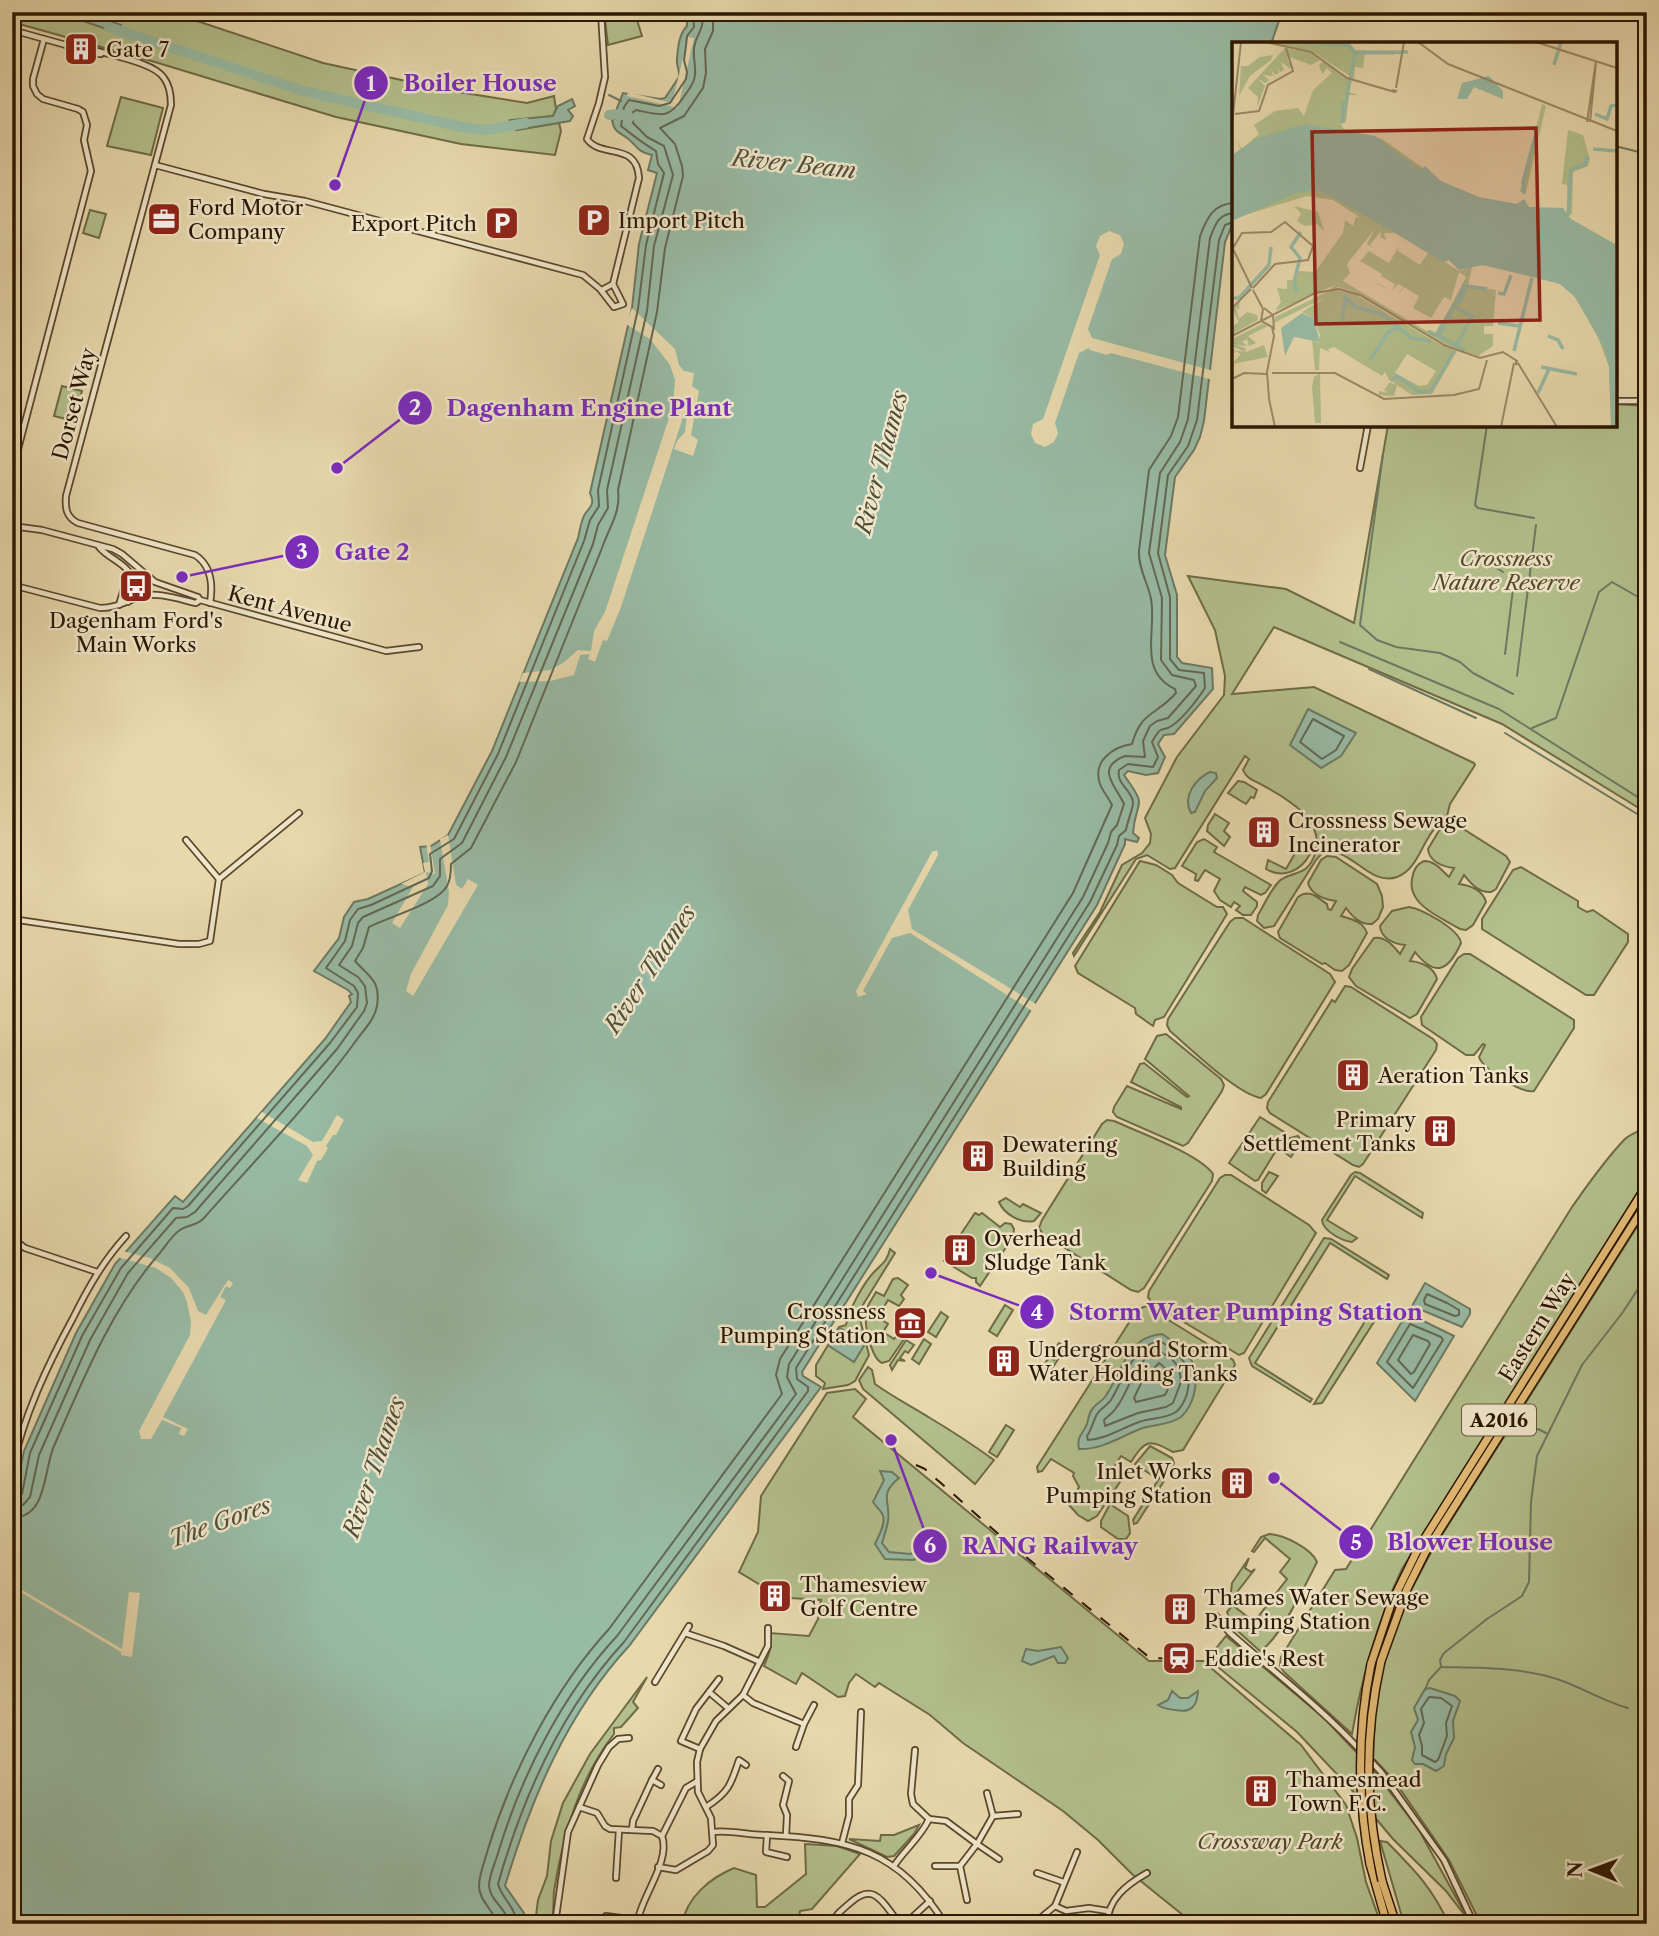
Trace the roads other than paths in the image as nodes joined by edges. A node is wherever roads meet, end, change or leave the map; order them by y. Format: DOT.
graph roads {
  1 [pos="601,12"];
  2 [pos="12,30"];
  3 [pos="44,38"];
  4 [pos="155,164"];
  5 [pos="613,284"];
  6 [pos="601,290"];
  7 [pos="1617,401"];
  8 [pos="1647,401"];
  9 [pos="1368,427"];
  10 [pos="1360,468"];
  11 [pos="12,472"];
  12 [pos="12,526"];
  13 [pos="95,545"];
  14 [pos="129,572"];
  15 [pos="143,573"];
  16 [pos="12,585"];
  17 [pos="139,597"];
  18 [pos="200,600"];
  19 [pos="128,602"];
  20 [pos="210,603"];
  21 [pos="119,606"];
  22 [pos="419,647"];
  23 [pos="299,813"];
  24 [pos="186,840"];
  25 [pos="219,879"];
  26 [pos="12,919"];
  27 [pos="1647,1185"];
  28 [pos="1647,1202"];
  29 [pos="126,1236"];
  30 [pos="12,1238"];
  31 [pos="97,1272"];
  32 [pos="12,1469"];
  33 [pos="689,1626"];
  34 [pos="768,1628"];
  35 [pos="1228,1630"];
  36 [pos="685,1633"];
  37 [pos="760,1662"];
  38 [pos="719,1679"];
  39 [pos="655,1682"];
  40 [pos="709,1692"];
  41 [pos="743,1695"];
  42 [pos="814,1704"];
  43 [pos="728,1709"];
  44 [pos="861,1712"];
  45 [pos="804,1724"];
  46 [pos="629,1738"];
  47 [pos="796,1746"];
  48 [pos="700,1749"];
  49 [pos="915,1750"];
  50 [pos="746,1765"];
  51 [pos="658,1769"];
  52 [pos="783,1776"];
  53 [pos="652,1780"];
  54 [pos="696,1782"];
  55 [pos="661,1784"];
  56 [pos="987,1793"];
  57 [pos="579,1807"];
  58 [pos="706,1807"];
  59 [pos="1018,1814"];
  60 [pos="993,1816"];
  61 [pos="929,1819"];
  62 [pos="619,1830"];
  63 [pos="632,1830"];
  64 [pos="713,1832"];
  65 [pos="767,1835"];
  66 [pos="662,1836"];
  67 [pos="786,1836"];
  68 [pos="842,1843"];
  69 [pos="976,1844"];
  70 [pos="1077,1853"];
  71 [pos="787,1857"];
  72 [pos="999,1859"];
  73 [pos="894,1866"];
  74 [pos="935,1866"];
  75 [pos="960,1866"];
  76 [pos="658,1867"];
  77 [pos="1037,1873"];
  78 [pos="1146,1873"];
  79 [pos="615,1878"];
  80 [pos="1063,1882"];
  81 [pos="967,1900"];
  82 [pos="930,1901"];
  83 [pos="1055,1906"];
  84 [pos="1108,1912"];
  85 [pos="606,1916"];
  86 [pos="556,1922"];
  87 [pos="637,1922"];
  88 [pos="1000,1923"];
  89 [pos="571,1924"];
  90 [pos="831,1924"];
  91 [pos="900,1924"];
  92 [pos="905,1924"];
  93 [pos="945,1924"];
  94 [pos="1107,1924"];
  95 [pos="1387,1924"];
  96 [pos="1396,1924"];
  97 [pos="1475,1924"];
  1 -- 5 [label="street"];
  2 -- 3 [label="street, Dorset Way"];
  3 -- 4 [label="street, Dorset Way"];
  3 -- 11 [label="street"];
  4 -- 6 [label="street"];
  4 -- 20 [label="street, Dorset Way"];
  5 -- 6 [label="street"];
  5 -- 6 [label="street"];
  7 -- 8 [label="street"];
  9 -- 10 [label="street"];
  12 -- 13 [label="street"];
  13 -- 14 [label="street"];
  13 -- 15 [label="street, Kent Avenue"];
  14 -- 19 [label="street"];
  14 -- 21 [label="street"];
  15 -- 17 [label="street"];
  15 -- 18 [label="street, Kent Avenue"];
  16 -- 21 [label="street"];
  17 -- 18 [label="street"];
  17 -- 19 [label="street"];
  18 -- 20 [label="street, Kent Avenue"];
  19 -- 21 [label="street"];
  20 -- 22 [label="street, Kent Avenue"];
  23 -- 25 [label="street"];
  24 -- 25 [label="street"];
  25 -- 26 [label="street"];
  27 -- 95 [label="main road, Eastern Way / A2016, bridge"];
  28 -- 96 [label="main road, Eastern Way / A2016, bridge"];
  29 -- 31 [label="street"];
  30 -- 31 [label="street"];
  31 -- 32 [label="street"];
  33 -- 36 [label="street"];
  34 -- 37 [label="street"];
  35 -- 97 [label="street"];
  36 -- 37 [label="street"];
  36 -- 39 [label="street"];
  37 -- 41 [label="street"];
  38 -- 40 [label="street"];
  40 -- 43 [label="street"];
  40 -- 48 [label="street"];
  41 -- 43 [label="street"];
  41 -- 45 [label="street"];
  42 -- 45 [label="street"];
  43 -- 48 [label="street"];
  44 -- 68 [label="street"];
  45 -- 47 [label="street"];
  46 -- 57 [label="street"];
  48 -- 54 [label="street"];
  49 -- 61 [label="street"];
  50 -- 58 [label="street"];
  51 -- 53 [label="street"];
  52 -- 67 [label="street"];
  53 -- 55 [label="street"];
  53 -- 63 [label="street"];
  54 -- 58 [label="street"];
  54 -- 66 [label="street"];
  56 -- 60 [label="street"];
  57 -- 62 [label="street"];
  57 -- 86 [label="street"];
  58 -- 64 [label="street"];
  59 -- 60 [label="street"];
  60 -- 69 [label="street"];
  61 -- 69 [label="street"];
  61 -- 73 [label="street"];
  62 -- 63 [label="street"];
  62 -- 79 [label="street"];
  63 -- 66 [label="street"];
  64 -- 65 [label="street"];
  64 -- 76 [label="street"];
  65 -- 67 [label="street"];
  65 -- 71 [label="street"];
  66 -- 76 [label="street"];
  67 -- 68 [label="street"];
  68 -- 73 [label="street"];
  69 -- 72 [label="street"];
  69 -- 75 [label="street"];
  70 -- 80 [label="street"];
  73 -- 82 [label="street"];
  74 -- 75 [label="street"];
  75 -- 81 [label="street"];
  76 -- 87 [label="street"];
  77 -- 80 [label="street"];
  78 -- 84 [label="street"];
  80 -- 83 [label="street"];
  82 -- 92 [label="street"];
  82 -- 93 [label="street"];
  83 -- 84 [label="street"];
  83 -- 88 [label="street"];
  84 -- 94 [label="street"];
  85 -- 87 [label="street"];
  86 -- 89 [label="street"];
  90 -- 91 [label="street"];
}
